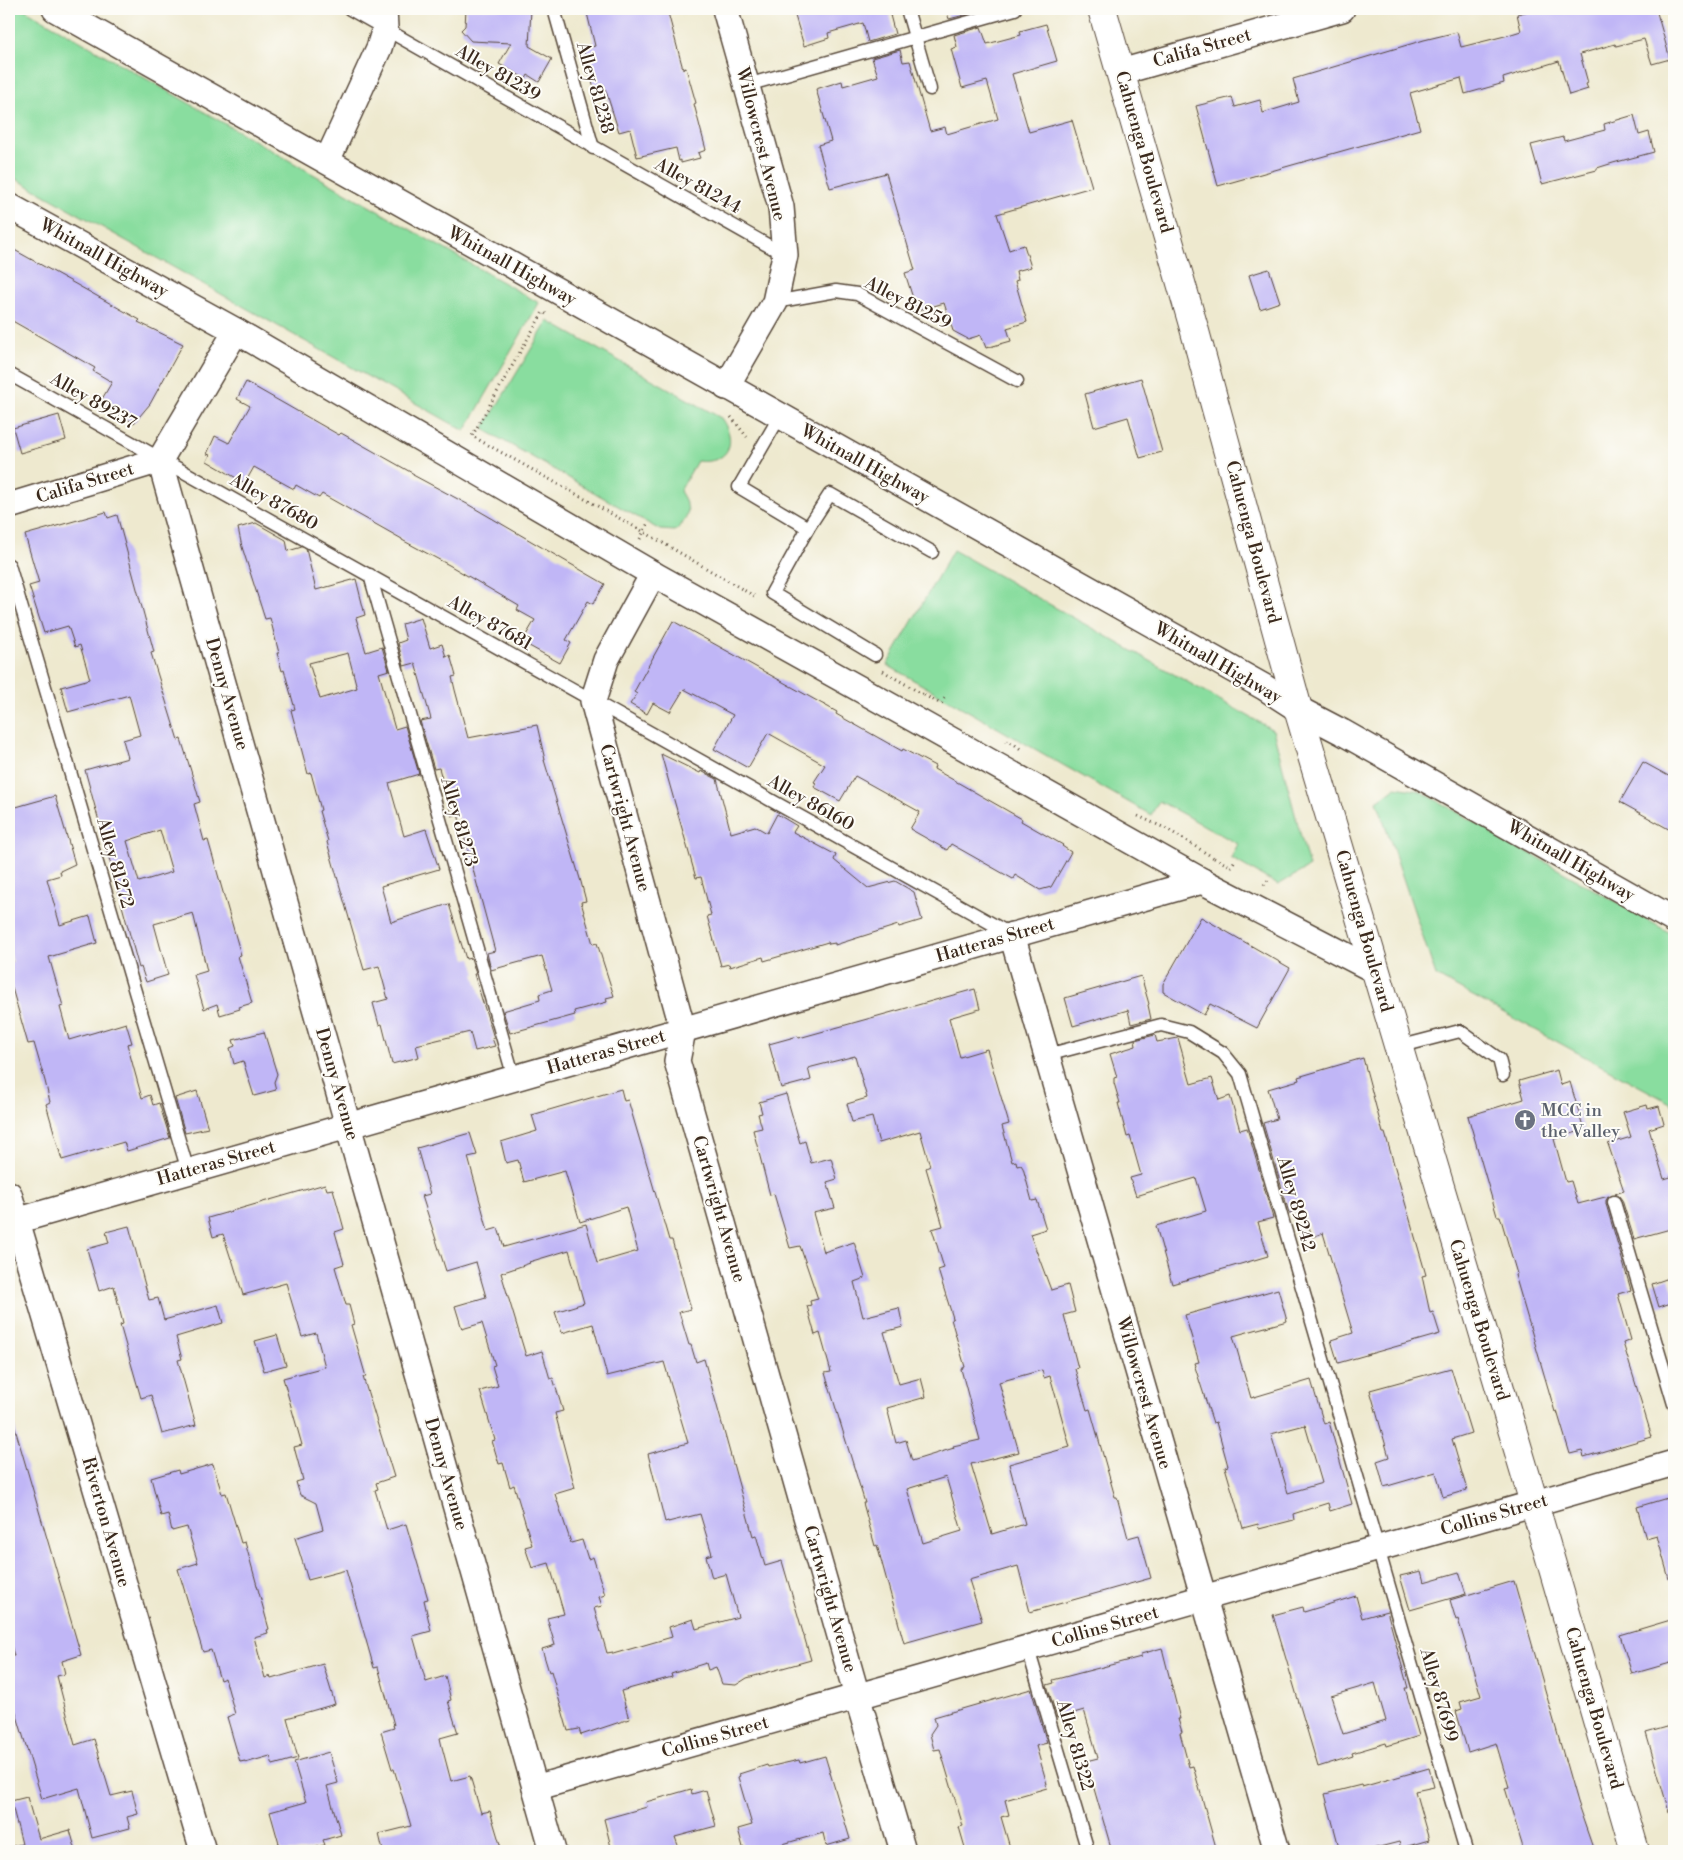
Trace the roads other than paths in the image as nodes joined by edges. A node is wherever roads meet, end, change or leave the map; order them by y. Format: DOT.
graph roads {
  1 [pos="55,9"];
  2 [pos="350,9"];
  3 [pos="554,9"];
  4 [pos="724,9"];
  5 [pos="907,9"];
  6 [pos="1015,9"];
  7 [pos="1102,9"];
  8 [pos="1342,9"];
  9 [pos="1304,14"];
  10 [pos="384,18"];
  11 [pos="915,37"];
  12 [pos="1121,72"];
  13 [pos="747,85"];
  14 [pos="930,89"];
  15 [pos="594,148"];
  16 [pos="327,161"];
  17 [pos="9,206"];
  18 [pos="785,254"];
  19 [pos="775,302"];
  20 [pos="236,331"];
  21 [pos="9,374"];
  22 [pos="1017,381"];
  23 [pos="726,387"];
  24 [pos="780,416"];
  25 [pos="160,460"];
  26 [pos="9,506"];
  27 [pos="808,528"];
  28 [pos="932,552"];
  29 [pos="9,565"];
  30 [pos="653,574"];
  31 [pos="370,575"];
  32 [pos="875,655"];
  33 [pos="593,701"];
  34 [pos="1298,710"];
  35 [pos="1202,881"];
  36 [pos="1674,920"];
  37 [pos="1012,935"];
  38 [pos="1376,971"];
  39 [pos="682,1030"];
  40 [pos="1398,1047"];
  41 [pos="1047,1055"];
  42 [pos="1503,1075"];
  43 [pos="514,1078"];
  44 [pos="349,1125"];
  45 [pos="188,1171"];
  46 [pos="9,1194"];
  47 [pos="1614,1202"];
  48 [pos="13,1222"];
  49 [pos="1674,1404"];
  50 [pos="1674,1463"];
  51 [pos="1534,1503"];
  52 [pos="1379,1548"];
  53 [pos="1203,1598"];
  54 [pos="1028,1649"];
  55 [pos="857,1696"];
  56 [pos="534,1788"];
  57 [pos="203,1851"];
  58 [pos="553,1851"];
  59 [pos="903,1851"];
  60 [pos="1088,1851"];
  61 [pos="1277,1851"];
  62 [pos="1466,1851"];
  63 [pos="1635,1851"];
  1 -- 16 [label="street, Whitnall Highway"];
  2 -- 10 [label="lane, Alley 81239"];
  3 -- 15 [label="lane, Alley 81238"];
  4 -- 13 [label="street, Willowcrest Avenue"];
  5 -- 11 [label="lane"];
  6 -- 11 [label="lane"];
  7 -- 12 [label="main road, Cahuenga Boulevard"];
  8 -- 9 [label="street, Califa Street"];
  9 -- 12 [label="street, Califa Street"];
  10 -- 15 [label="lane, Alley 81239"];
  10 -- 16 [label="street"];
  11 -- 13 [label="lane"];
  11 -- 14 [label="lane"];
  12 -- 34 [label="main road, Cahuenga Boulevard"];
  13 -- 18 [label="street, Willowcrest Avenue"];
  15 -- 18 [label="lane, Alley 81244"];
  16 -- 23 [label="street, Whitnall Highway"];
  17 -- 20 [label="street, Whitnall Highway"];
  18 -- 19 [label="street, Willowcrest Avenue"];
  19 -- 22 [label="lane, Alley 81259"];
  19 -- 23 [label="street, Willowcrest Avenue"];
  20 -- 25 [label="street"];
  20 -- 30 [label="street, Whitnall Highway"];
  21 -- 25 [label="lane, Alley 89237"];
  23 -- 24 [label="street, Whitnall Highway"];
  24 -- 27 [label="lane"];
  24 -- 34 [label="street, Whitnall Highway"];
  25 -- 26 [label="street, Califa Street"];
  25 -- 31 [label="lane, Alley 87680"];
  25 -- 44 [label="street, Denny Avenue"];
  27 -- 28 [label="lane"];
  27 -- 32 [label="lane"];
  29 -- 45 [label="lane, Alley 81272"];
  30 -- 33 [label="street"];
  30 -- 35 [label="street, Whitnall Highway"];
  31 -- 33 [label="lane, Alley 87681"];
  31 -- 43 [label="lane, Alley 81273"];
  33 -- 37 [label="lane, Alley 86160"];
  33 -- 39 [label="street, Cartwright Avenue"];
  34 -- 36 [label="street, Whitnall Highway"];
  34 -- 38 [label="main road, Cahuenga Boulevard"];
  35 -- 37 [label="street, Hatteras Street"];
  35 -- 38 [label="street, Whitnall Highway"];
  37 -- 39 [label="street, Hatteras Street"];
  37 -- 41 [label="street, Willowcrest Avenue"];
  38 -- 40 [label="main road, Cahuenga Boulevard"];
  39 -- 43 [label="street, Hatteras Street"];
  39 -- 55 [label="street, Cartwright Avenue"];
  40 -- 42 [label="lane"];
  40 -- 51 [label="main road, Cahuenga Boulevard"];
  41 -- 52 [label="lane, Alley 89242"];
  41 -- 53 [label="street, Willowcrest Avenue"];
  43 -- 44 [label="street, Hatteras Street"];
  44 -- 45 [label="street, Hatteras Street"];
  44 -- 56 [label="street, Denny Avenue"];
  45 -- 48 [label="street, Hatteras Street"];
  46 -- 48 [label="street, Riverton Avenue"];
  47 -- 49 [label="lane"];
  48 -- 57 [label="street, Riverton Avenue"];
  50 -- 51 [label="street, Collins Street"];
  51 -- 52 [label="street, Collins Street"];
  51 -- 63 [label="main road, Cahuenga Boulevard"];
  52 -- 53 [label="street, Collins Street"];
  52 -- 62 [label="lane, Alley 87699"];
  53 -- 54 [label="street, Collins Street"];
  53 -- 61 [label="street, Willowcrest Avenue"];
  54 -- 55 [label="street, Collins Street"];
  54 -- 60 [label="lane, Alley 81322"];
  55 -- 56 [label="street, Collins Street"];
  55 -- 59 [label="street, Cartwright Avenue"];
  56 -- 58 [label="street, Denny Avenue"];
}
